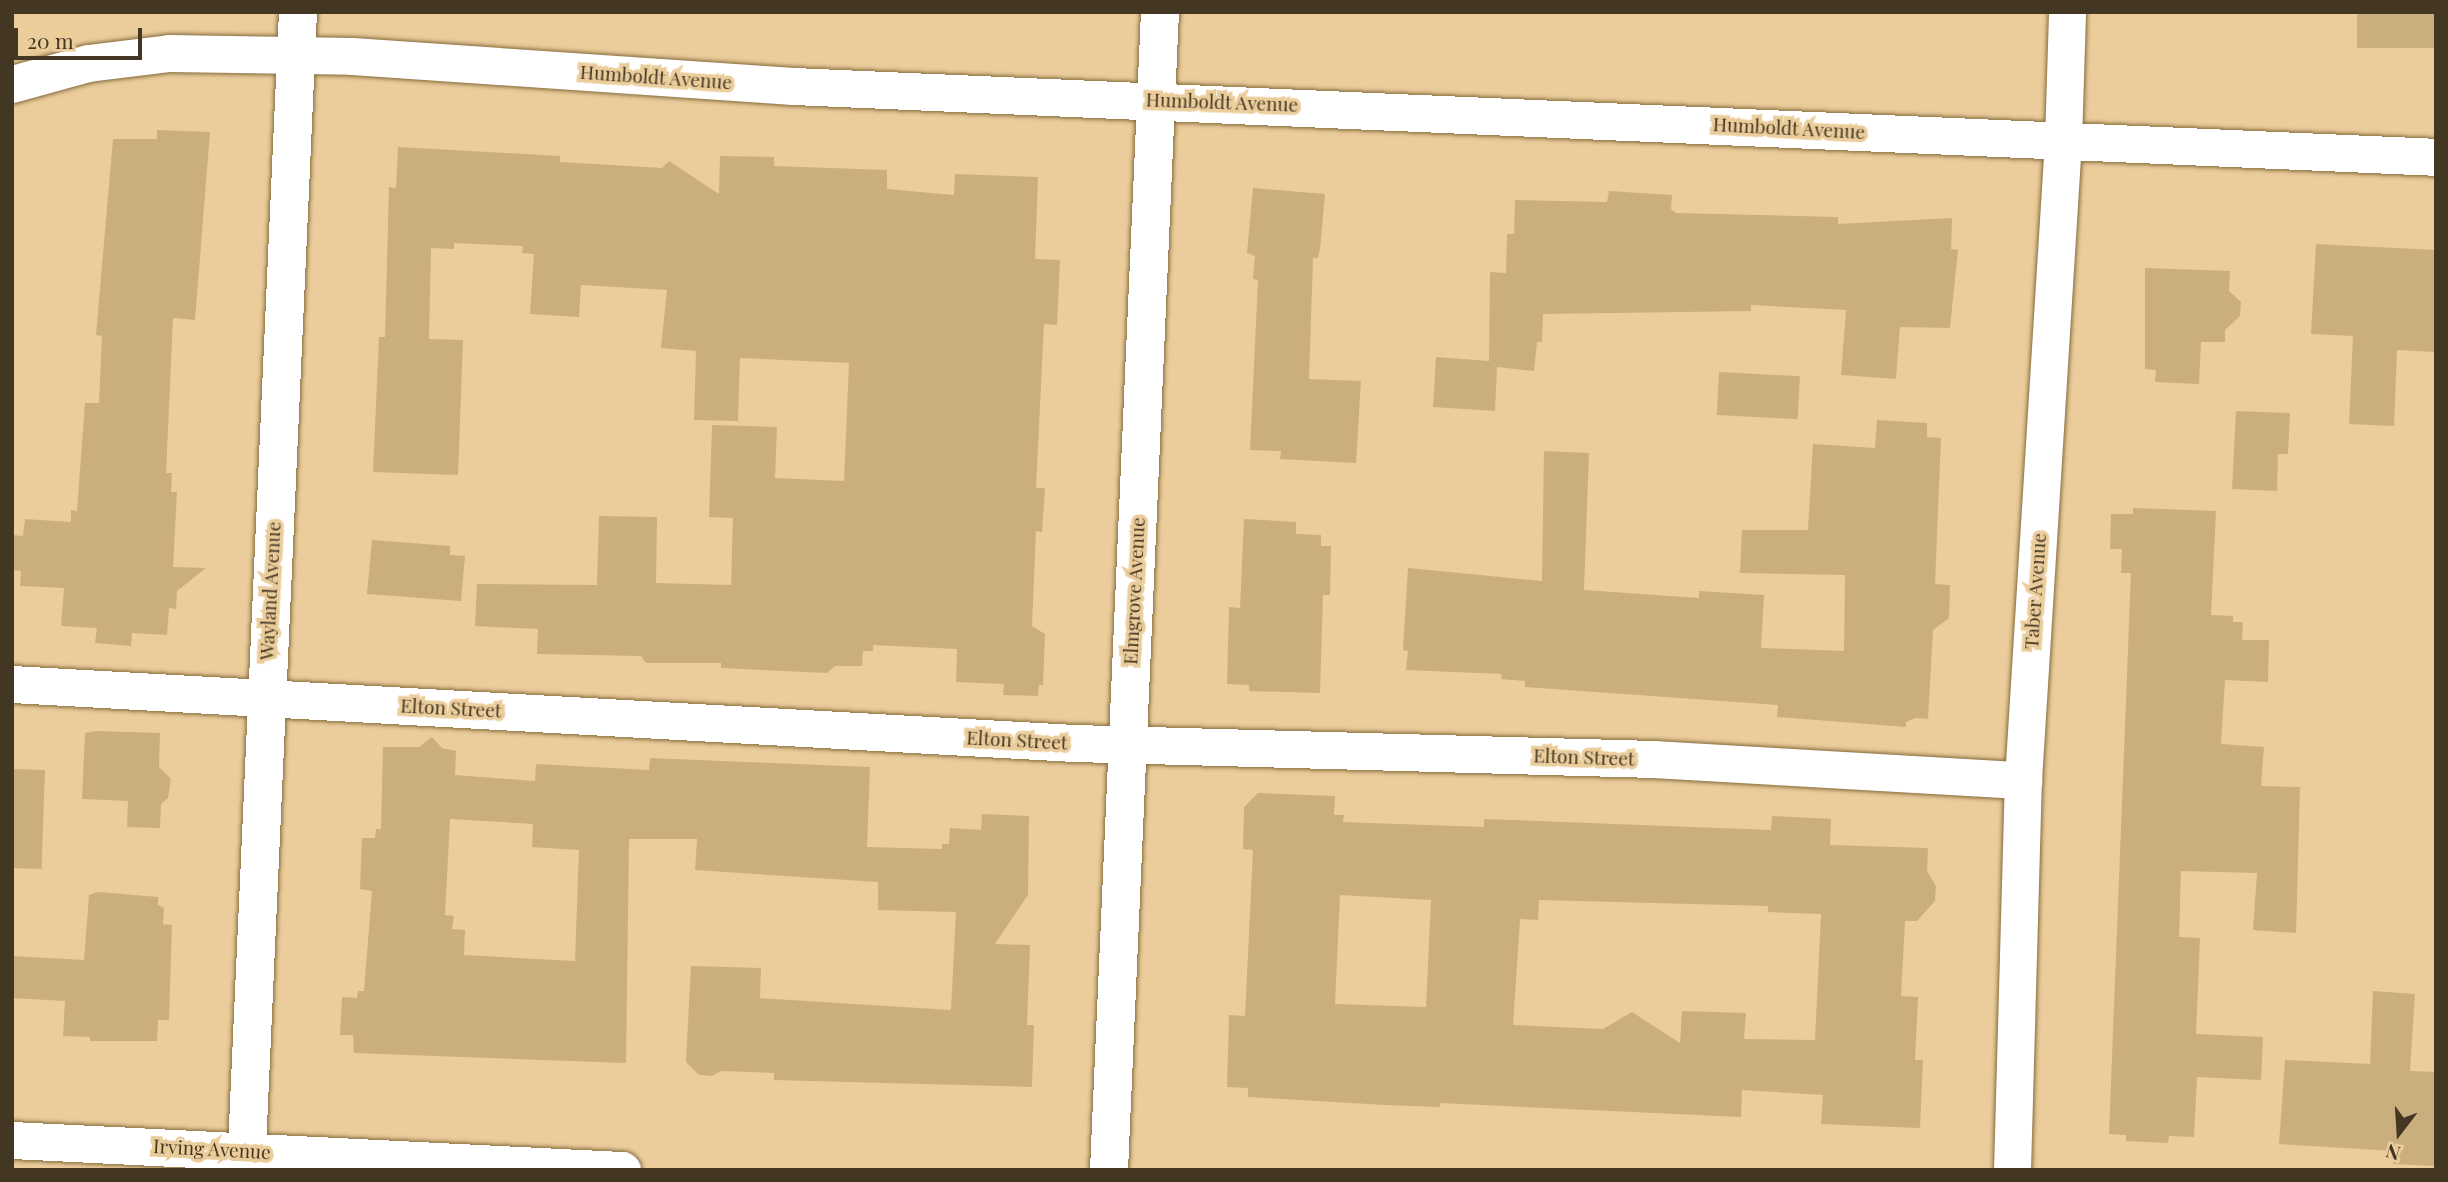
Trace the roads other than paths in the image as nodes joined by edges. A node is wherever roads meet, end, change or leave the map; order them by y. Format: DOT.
graph roads {
  1 [pos="298,12"];
  2 [pos="1160,12"];
  3 [pos="2067,12"];
  4 [pos="295,55"];
  5 [pos="12,84"];
  6 [pos="1156,99"];
  7 [pos="2063,141"];
  8 [pos="2436,157"];
  9 [pos="12,684"];
  10 [pos="265,697"];
  11 [pos="1126,743"];
  12 [pos="2023,780"];
  13 [pos="12,1140"];
  14 [pos="246,1161"];
  15 [pos="622,1170"];
  16 [pos="1109,1170"];
  17 [pos="2012,1170"];
  1 -- 4 [label="street, Wayland Avenue"];
  2 -- 6 [label="street, Elmgrove Avenue"];
  3 -- 7 [label="street, Taber Avenue"];
  4 -- 5 [label="street, Humboldt Avenue"];
  4 -- 6 [label="street, Humboldt Avenue"];
  4 -- 10 [label="street, Wayland Avenue"];
  6 -- 7 [label="street, Humboldt Avenue"];
  6 -- 11 [label="street, Elmgrove Avenue"];
  7 -- 8 [label="street, Humboldt Avenue"];
  7 -- 12 [label="street, Taber Avenue"];
  9 -- 10 [label="street, Elton Street"];
  10 -- 11 [label="street, Elton Street"];
  10 -- 14 [label="street, Wayland Avenue"];
  11 -- 12 [label="street, Elton Street"];
  11 -- 16 [label="street, Elmgrove Avenue"];
  12 -- 17 [label="street, Taber Avenue"];
  13 -- 14 [label="street, Irving Avenue"];
  14 -- 15 [label="street, Irving Avenue"];
}
